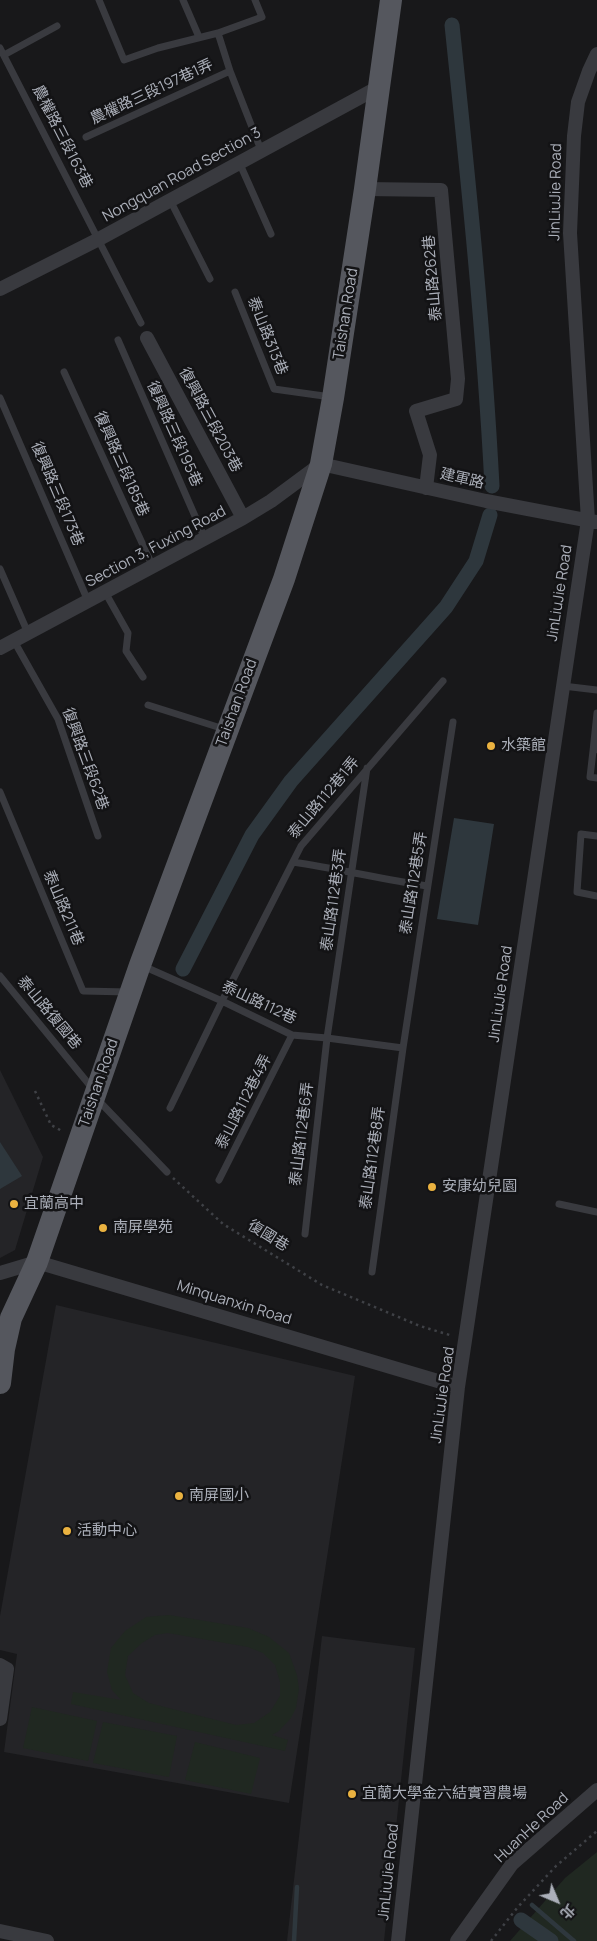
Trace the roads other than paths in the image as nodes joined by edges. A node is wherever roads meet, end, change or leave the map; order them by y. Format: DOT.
graph roads {
  1 [pos="99,0"];
  2 [pos="184,0"];
  3 [pos="256,0"];
  4 [pos="391,0"];
  5 [pos="57,26"];
  6 [pos="218,33"];
  7 [pos="200,37"];
  8 [pos="2,52"];
  9 [pos="597,54"];
  10 [pos="230,72"];
  11 [pos="379,87"];
  12 [pos="86,137"];
  13 [pos="261,150"];
  14 [pos="239,162"];
  15 [pos="365,189"];
  16 [pos="170,200"];
  17 [pos="271,234"];
  18 [pos="99,239"];
  19 [pos="210,279"];
  20 [pos="0,290"];
  21 [pos="235,292"];
  22 [pos="141,323"];
  23 [pos="147,338"];
  24 [pos="118,340"];
  25 [pos="64,372"];
  26 [pos="0,398"];
  27 [pos="333,398"];
  28 [pos="321,464"];
  29 [pos="426,488"];
  30 [pos="243,518"];
  31 [pos="593,521"];
  32 [pos="206,539"];
  33 [pos="153,567"];
  34 [pos="0,569"];
  35 [pos="105,592"];
  36 [pos="88,601"];
  37 [pos="28,633"];
  38 [pos="14,641"];
  39 [pos="0,648"];
  40 [pos="143,677"];
  41 [pos="443,680"];
  42 [pos="562,686"];
  43 [pos="597,690"];
  44 [pos="148,705"];
  45 [pos="597,713"];
  46 [pos="453,722"];
  47 [pos="227,730"];
  48 [pos="595,750"];
  49 [pos="367,767"];
  50 [pos="597,778"];
  51 [pos="0,792"];
  52 [pos="98,836"];
  53 [pos="597,836"];
  54 [pos="292,862"];
  55 [pos="352,872"];
  56 [pos="427,886"];
  57 [pos="597,896"];
  58 [pos="140,965"];
  59 [pos="0,976"];
  60 [pos="130,992"];
  61 [pos="222,1001"];
  62 [pos="292,1035"];
  63 [pos="327,1038"];
  64 [pos="403,1048"];
  65 [pos="95,1094"];
  66 [pos="170,1108"];
  67 [pos="167,1172"];
  68 [pos="219,1180"];
  69 [pos="559,1204"];
  70 [pos="597,1212"];
  71 [pos="305,1234"];
  72 [pos="37,1262"];
  73 [pos="372,1272"];
  74 [pos="0,1273"];
  75 [pos="0,1383"];
  76 [pos="458,1387"];
  77 [pos="0,1665"];
  78 [pos="0,1719"];
  79 [pos="597,1790"];
  80 [pos="0,1931"];
  81 [pos="47,1941"];
  82 [pos="398,1941"];
  83 [pos="457,1941"];
  1 -- 7 [label="lane"];
  2 -- 7 [label="lane"];
  3 -- 6 [label="lane"];
  4 -- 11 [label="main road, Taishan Road"];
  5 -- 8 [label="lane"];
  6 -- 7 [label="lane"];
  6 -- 10 [label="lane"];
  8 -- 18 [label="lane, 農權路三段163巷"];
  9 -- 31 [label="street, JinLiuJie Road"];
  10 -- 12 [label="lane, 農權路三段197巷1弄"];
  10 -- 13 [label="lane"];
  11 -- 13 [label="street, Nongquan Road Section 3"];
  11 -- 15 [label="main road, Taishan Road"];
  13 -- 14 [label="street, Nongquan Road Section 3"];
  14 -- 16 [label="street, Nongquan Road Section 3"];
  14 -- 17 [label="lane"];
  15 -- 27 [label="main road, Taishan Road"];
  15 -- 29 [label="street, 泰山路262巷"];
  16 -- 18 [label="street, Nongquan Road Section 3"];
  16 -- 19 [label="lane"];
  18 -- 20 [label="street, Nongquan Road Section 3"];
  18 -- 22 [label="lane, 農權路三段163巷"];
  21 -- 27 [label="lane, 泰山路313巷"];
  23 -- 30 [label="street, 復興路三段203巷"];
  24 -- 32 [label="lane, 復興路三段195巷"];
  25 -- 33 [label="lane, 復興路三段185巷"];
  26 -- 36 [label="lane, 復興路三段173巷"];
  27 -- 28 [label="main road, Taishan Road"];
  28 -- 29 [label="street, 建軍路"];
  28 -- 30 [label="street, Section 3, Fuxing Road"];
  28 -- 47 [label="main road, Taishan Road"];
  29 -- 31 [label="street, 建軍路"];
  30 -- 32 [label="street, Section 3, Fuxing Road"];
  31 -- 42 [label="street, JinLiuJie Road"];
  32 -- 33 [label="street, Section 3, Fuxing Road"];
  33 -- 35 [label="street, Section 3, Fuxing Road"];
  34 -- 37 [label="lane"];
  35 -- 36 [label="street, Section 3, Fuxing Road"];
  35 -- 40 [label="lane"];
  36 -- 37 [label="street, Section 3, Fuxing Road"];
  37 -- 38 [label="street, Section 3, Fuxing Road"];
  38 -- 39 [label="street, Section 3, Fuxing Road"];
  38 -- 52 [label="lane, 復興路三段62巷"];
  41 -- 49 [label="lane, 泰山路112巷1弄"];
  42 -- 43 [label="lane"];
  42 -- 76 [label="street, JinLiuJie Road"];
  44 -- 47 [label="lane"];
  45 -- 48 [label="lane"];
  46 -- 56 [label="lane, 泰山路112巷5弄"];
  47 -- 58 [label="main road, Taishan Road"];
  48 -- 50 [label="lane"];
  49 -- 54 [label="lane, 泰山路112巷1弄"];
  49 -- 55 [label="lane, 泰山路112巷3弄"];
  51 -- 60 [label="lane, 泰山路211巷"];
  53 -- 57 [label="lane"];
  54 -- 55 [label="lane"];
  54 -- 61 [label="lane, 泰山路112巷1弄"];
  55 -- 56 [label="lane"];
  55 -- 63 [label="lane, 泰山路112巷3弄"];
  56 -- 64 [label="lane, 泰山路112巷5弄"];
  58 -- 60 [label="main road, Taishan Road"];
  58 -- 61 [label="lane, 泰山路112巷"];
  59 -- 65 [label="lane, 泰山路復國巷"];
  60 -- 65 [label="main road, Taishan Road"];
  61 -- 62 [label="lane, 泰山路112巷"];
  61 -- 66 [label="lane, 泰山路112巷1弄"];
  62 -- 63 [label="lane, 泰山路112巷"];
  62 -- 68 [label="lane, 泰山路112巷4弄"];
  63 -- 64 [label="lane, 泰山路112巷"];
  63 -- 71 [label="lane, 泰山路112巷6弄"];
  64 -- 73 [label="lane, 泰山路112巷8弄"];
  65 -- 67 [label="lane"];
  65 -- 72 [label="main road, Taishan Road"];
  69 -- 70 [label="lane"];
  72 -- 74 [label="street"];
  72 -- 75 [label="main road, Taishan Road"];
  72 -- 76 [label="street, Minquanxin Road"];
  76 -- 82 [label="street, JinLiuJie Road"];
  77 -- 78 [label="street"];
  79 -- 83 [label="street, HuanHe Road"];
  80 -- 81 [label="street"];
}
